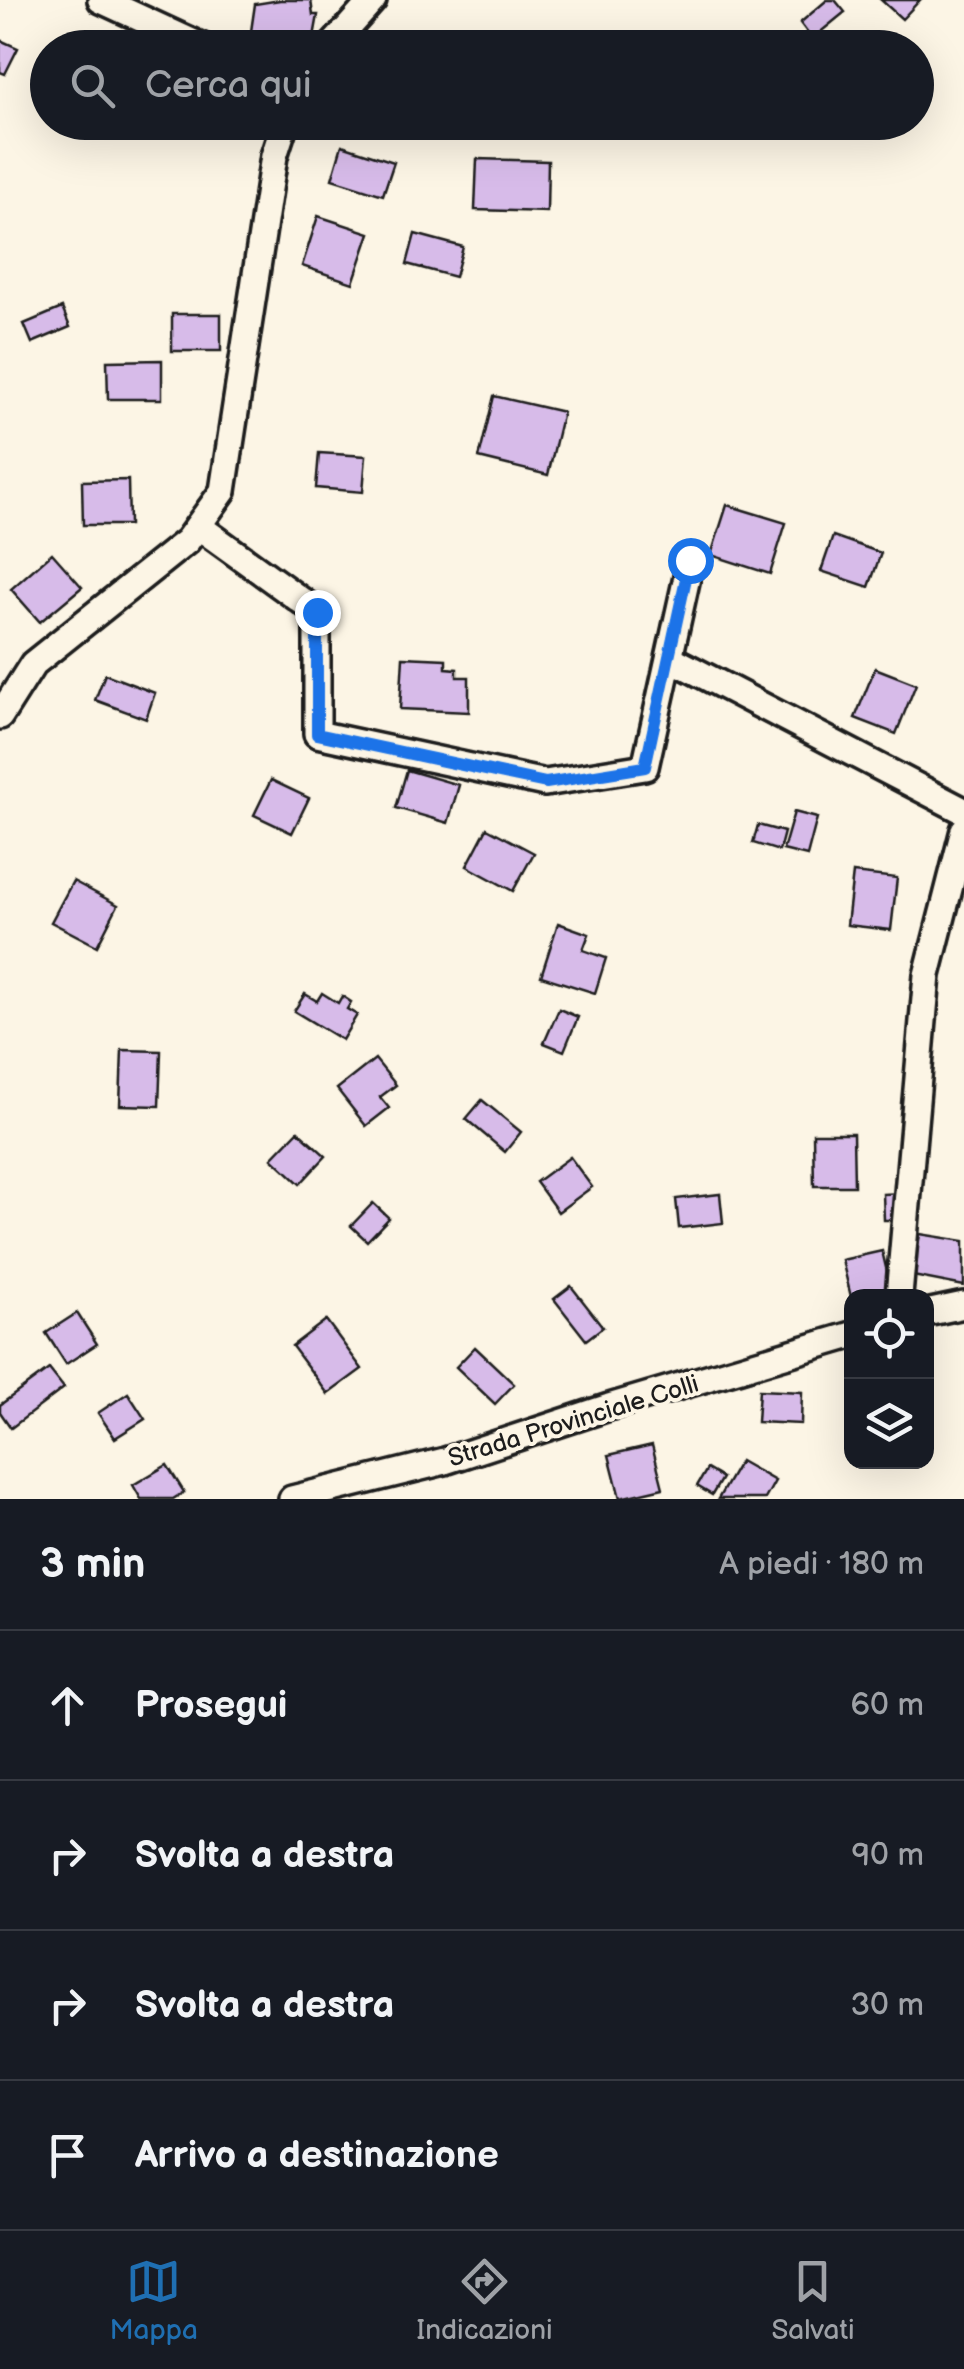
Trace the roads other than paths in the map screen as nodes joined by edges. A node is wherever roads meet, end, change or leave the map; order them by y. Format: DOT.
graph roads {
  1 [pos="102,0"];
  2 [pos="373,0"];
  3 [pos="166,30"];
  4 [pos="346,30"];
  5 [pos="279,140"];
  6 [pos="198,526"];
  7 [pos="690,560"];
  8 [pos="670,658"];
  9 [pos="0,716"];
  10 [pos="964,812"];
  11 [pos="964,830"];
  12 [pos="900,1289"];
  13 [pos="964,1305"];
  14 [pos="934,1311"];
  15 [pos="844,1337"];
  16 [pos="292,1499"];
  1 -- 3 [label="street"];
  2 -- 4 [label="street"];
  5 -- 6 [label="street"];
  6 -- 8 [label="street"];
  6 -- 9 [label="street"];
  7 -- 8 [label="street"];
  8 -- 10 [label="street"];
  11 -- 12 [label="street"];
  13 -- 14 [label="street"];
  15 -- 16 [label="street, Strada Provinciale Colli"];
}
